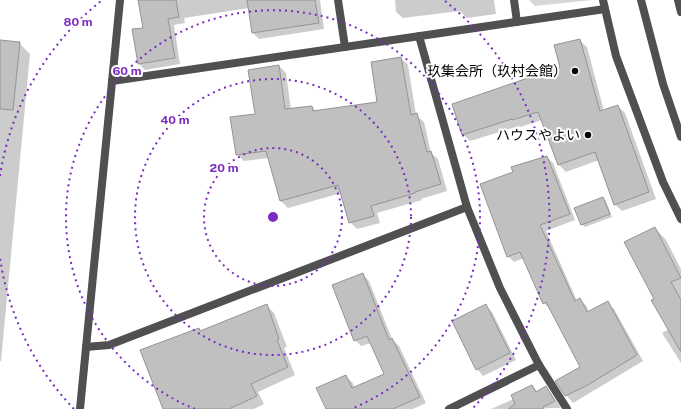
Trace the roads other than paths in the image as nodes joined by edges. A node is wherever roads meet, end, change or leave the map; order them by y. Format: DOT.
graph roads {
  1 [pos="120,0"];
  2 [pos="338,0"];
  3 [pos="514,0"];
  4 [pos="603,0"];
  5 [pos="641,0"];
  6 [pos="678,0"];
  7 [pos="605,9"];
  8 [pos="681,12"];
  9 [pos="517,22"];
  10 [pos="419,36"];
  11 [pos="345,47"];
  12 [pos="112,81"];
  13 [pos="681,137"];
  14 [pos="467,207"];
  15 [pos="681,220"];
  16 [pos="86,347"];
  17 [pos="539,365"];
  18 [pos="80,409"];
  19 [pos="449,409"];
  20 [pos="567,409"];
  1 -- 12 [label="street"];
  2 -- 11 [label="street"];
  3 -- 9 [label="street"];
  4 -- 7 [label="street"];
  5 -- 13 [label="street"];
  6 -- 8 [label="street"];
  7 -- 9 [label="street"];
  7 -- 15 [label="street"];
  9 -- 10 [label="street"];
  10 -- 11 [label="street"];
  10 -- 14 [label="street"];
  11 -- 12 [label="street"];
  12 -- 16 [label="street"];
  14 -- 16 [label="street"];
  14 -- 17 [label="street"];
  16 -- 18 [label="street"];
  17 -- 19 [label="street"];
  17 -- 20 [label="street"];
}
